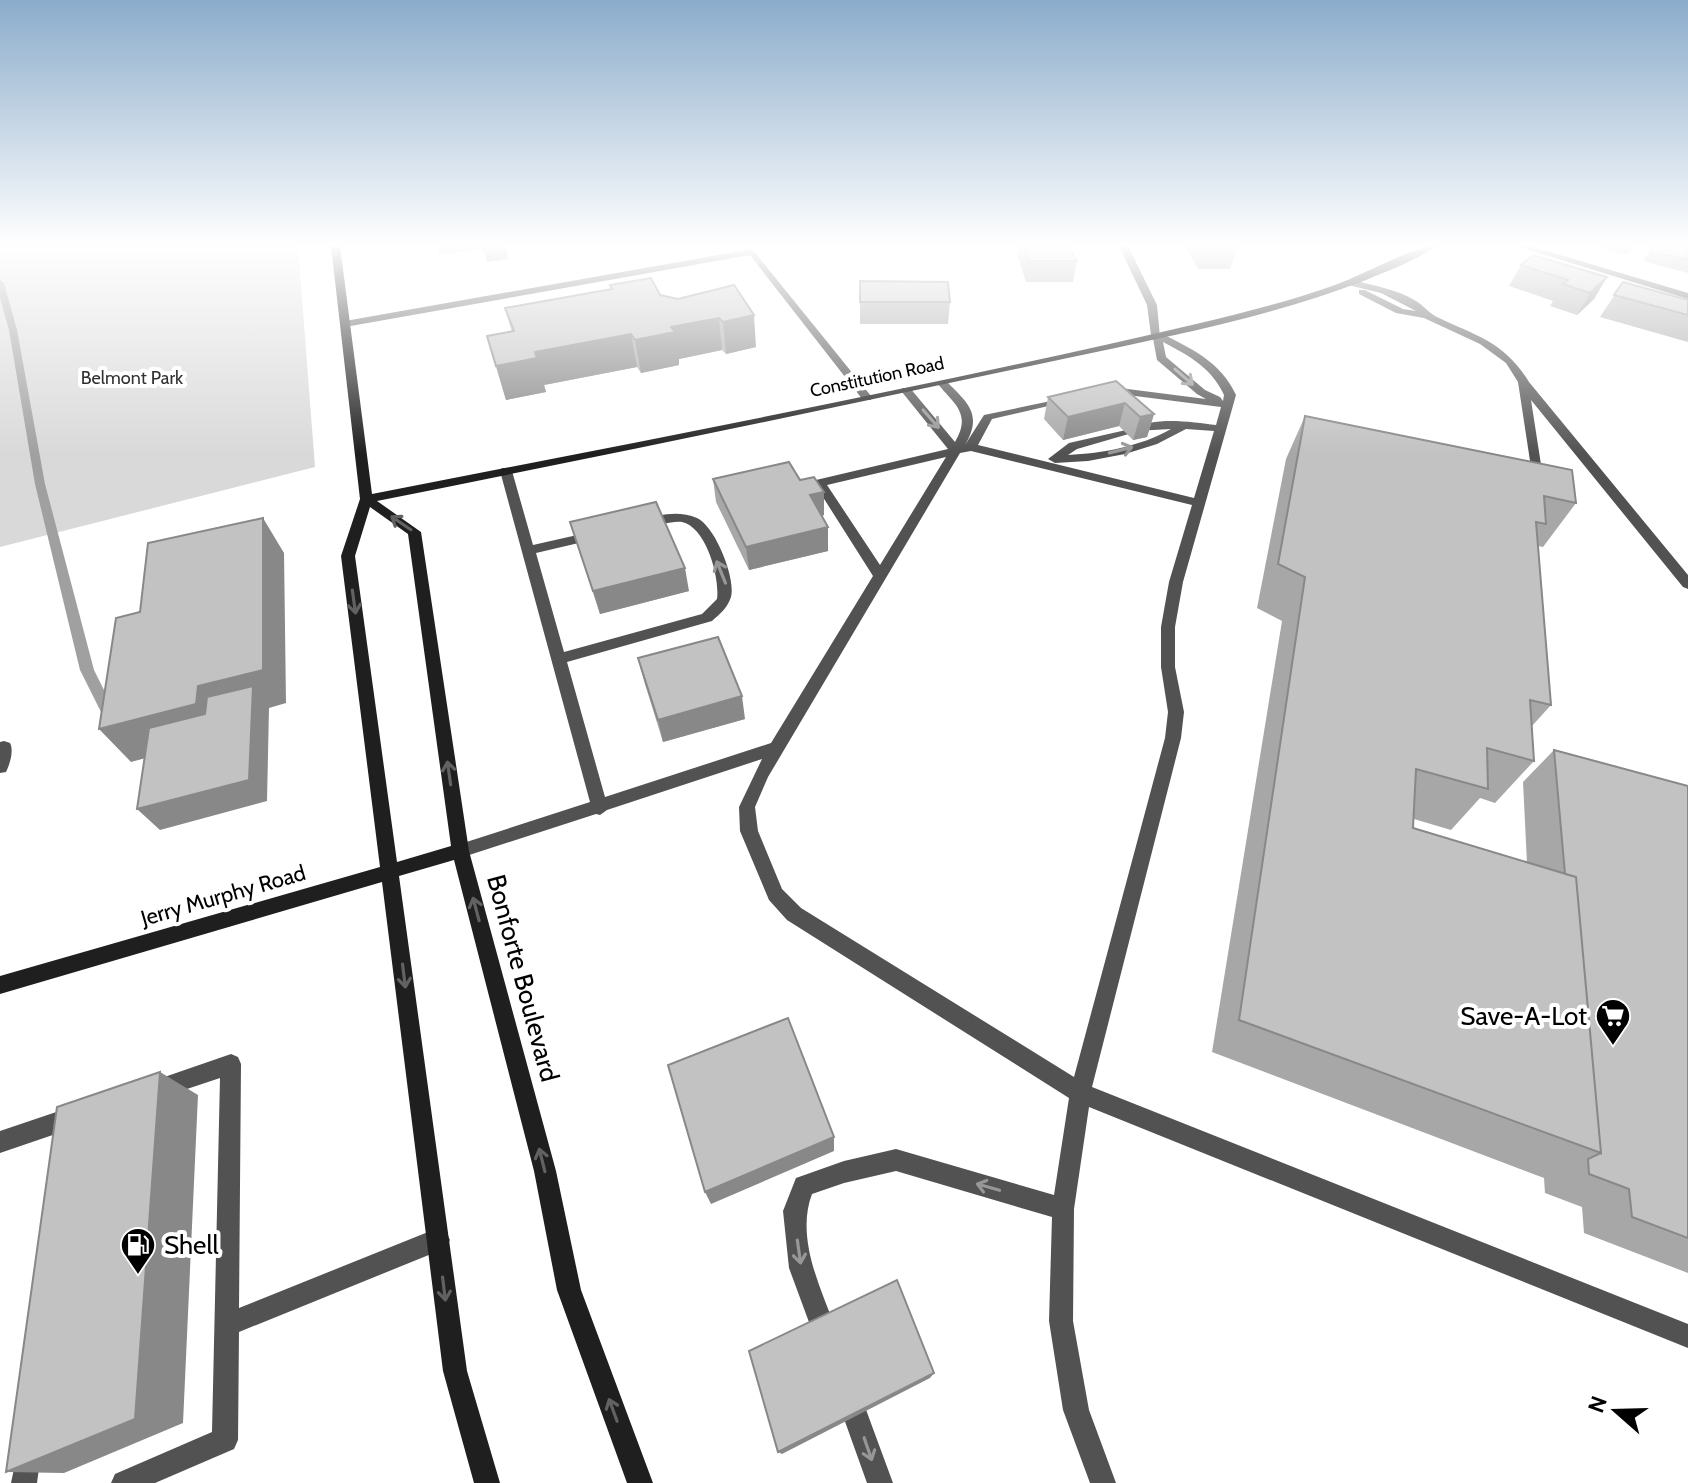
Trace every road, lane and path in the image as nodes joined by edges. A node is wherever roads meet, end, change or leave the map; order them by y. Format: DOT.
graph roads {
  1 [pos="344,315"];
  2 [pos="395,315"];
  3 [pos="802,315"];
  4 [pos="1153,315"];
  5 [pos="1242,315"];
  6 [pos="1424,315"];
  7 [pos="345,324"];
  8 [pos="1156,335"];
  9 [pos="1523,382"];
  10 [pos="942,383"];
  11 [pos="906,390"];
  12 [pos="1094,393"];
  13 [pos="1079,396"];
  14 [pos="867,398"];
  15 [pos="1229,405"];
  16 [pos="1182,427"];
  17 [pos="1139,429"];
  18 [pos="1221,429"];
  19 [pos="1126,433"];
  20 [pos="963,448"];
  21 [pos="1055,459"];
  22 [pos="1037,463"];
  23 [pos="506,471"];
  24 [pos="1540,498"];
  25 [pos="366,499"];
  26 [pos="1200,503"];
  27 [pos="636,525"];
  28 [pos="605,533"];
  29 [pos="528,551"];
  30 [pos="880,575"];
  31 [pos="1688,584"];
  32 [pos="558,659"];
  33 [pos="0,748"];
  34 [pos="777,748"];
  35 [pos="0,767"];
  36 [pos="600,808"];
  37 [pos="460,851"];
  38 [pos="391,871"];
  39 [pos="0,985"];
  40 [pos="1080,1093"];
  41 [pos="143,1094"];
  42 [pos="99,1109"];
  43 [pos="69,1119"];
  44 [pos="0,1142"];
  45 [pos="65,1150"];
  46 [pos="1063,1209"];
  47 [pos="438,1240"];
  48 [pos="822,1324"];
  49 [pos="227,1325"];
  50 [pos="1688,1336"];
  51 [pos="856,1416"];
  52 [pos="30,1435"];
  53 [pos="24,1483"];
  54 [pos="124,1483"];
  55 [pos="487,1483"];
  56 [pos="640,1483"];
  57 [pos="880,1483"];
  58 [pos="1103,1483"];
  1 -- 7 [label="main road"];
  2 -- 7 [label="street"];
  3 -- 14 [label="street"];
  4 -- 8 [label="street"];
  5 -- 8 [label="main road, Constitution Road"];
  6 -- 9 [label="street"];
  7 -- 25 [label="main road"];
  8 -- 10 [label="main road, Constitution Road"];
  8 -- 15 [label="street, one-way"];
  8 -- 15 [label="street"];
  9 -- 24 [label="street"];
  9 -- 31 [label="street"];
  10 -- 11 [label="main road, Constitution Road"];
  10 -- 20 [label="street"];
  11 -- 14 [label="main road, Constitution Road"];
  11 -- 20 [label="street, one-way"];
  12 -- 15 [label="street"];
  13 -- 20 [label="street"];
  14 -- 23 [label="main road, Constitution Road"];
  15 -- 18 [label="street"];
  16 -- 17 [label="street"];
  16 -- 18 [label="street"];
  21 -- 16 [label="street, one-way"];
  18 -- 26 [label="street"];
  19 -- 21 [label="street"];
  20 -- 22 [label="street"];
  20 -- 30 [label="street"];
  20 -- 30 [label="street"];
  21 -- 22 [label="street"];
  22 -- 26 [label="street"];
  23 -- 25 [label="main road, Constitution Road"];
  23 -- 29 [label="street"];
  37 -- 25 [label="main road, Bonforte Boulevard, one-way"];
  25 -- 38 [label="main road, one-way"];
  26 -- 40 [label="street"];
  32 -- 27 [label="street, one-way"];
  28 -- 29 [label="street"];
  29 -- 32 [label="street"];
  30 -- 34 [label="street"];
  32 -- 36 [label="street"];
  33 -- 35 [label="street"];
  34 -- 36 [label="street"];
  34 -- 40 [label="street"];
  36 -- 37 [label="street"];
  37 -- 38 [label="main road, Jerry Murphy Road"];
  56 -- 37 [label="main road, Bonforte Boulevard, one-way"];
  38 -- 39 [label="main road, Jerry Murphy Road"];
  38 -- 47 [label="main road, one-way"];
  40 -- 46 [label="street"];
  40 -- 50 [label="street"];
  41 -- 49 [label="street"];
  42 -- 43 [label="street"];
  43 -- 44 [label="street"];
  43 -- 45 [label="street"];
  46 -- 48 [label="street, one-way"];
  46 -- 58 [label="street"];
  47 -- 49 [label="street"];
  47 -- 55 [label="main road, one-way"];
  49 -- 54 [label="street"];
  51 -- 57 [label="street, one-way"];
  52 -- 53 [label="street"];
}
